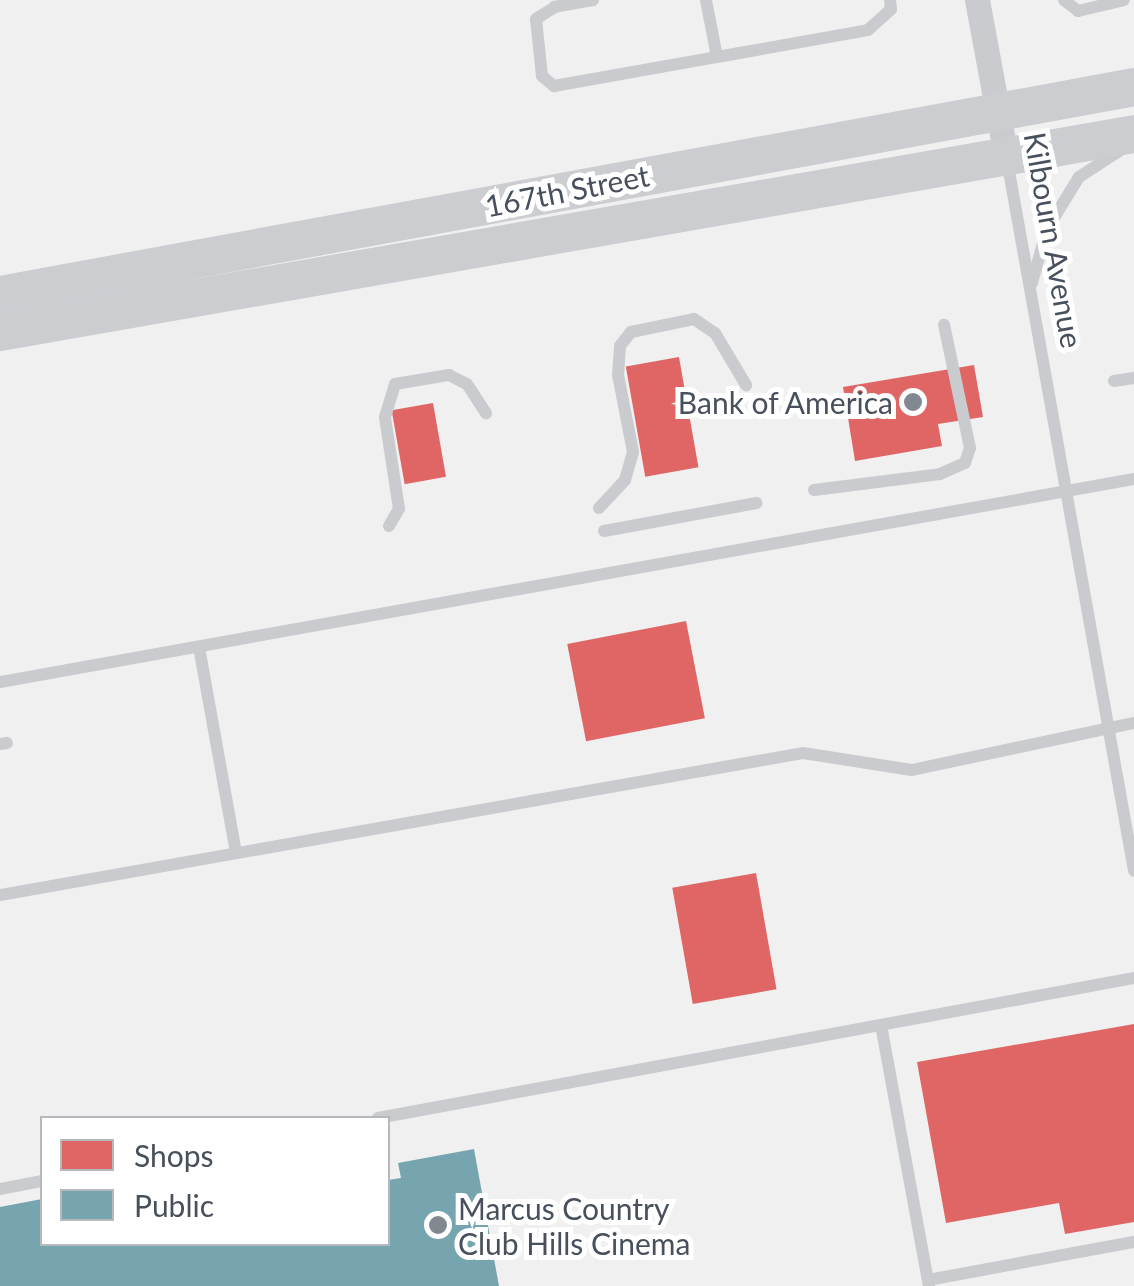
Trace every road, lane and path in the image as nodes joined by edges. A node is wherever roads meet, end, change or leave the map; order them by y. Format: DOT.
graph roads {
  1 [pos="593,0"];
  2 [pos="706,0"];
  3 [pos="890,0"];
  4 [pos="977,0"];
  5 [pos="1064,0"];
  6 [pos="1124,0"];
  7 [pos="717,57"];
  8 [pos="1134,86"];
  9 [pos="998,110"];
  10 [pos="1134,137"];
  11 [pos="1006,156"];
  12 [pos="1030,290"];
  13 [pos="0,295"];
  14 [pos="944,325"];
  15 [pos="0,332"];
  16 [pos="1134,378"];
  17 [pos="1114,381"];
  18 [pos="746,384"];
  19 [pos="486,413"];
  20 [pos="1134,479"];
  21 [pos="814,490"];
  22 [pos="1065,491"];
  23 [pos="756,503"];
  24 [pos="599,508"];
  25 [pos="389,526"];
  26 [pos="604,531"];
  27 [pos="198,647"];
  28 [pos="0,682"];
  29 [pos="1134,723"];
  30 [pos="1108,728"];
  31 [pos="236,853"];
  32 [pos="1134,871"];
  33 [pos="0,895"];
  34 [pos="1134,978"];
  35 [pos="881,1025"];
  36 [pos="389,1116"];
  37 [pos="40,1181"];
  38 [pos="0,1189"];
  39 [pos="1134,1242"];
  40 [pos="928,1283"];
  1 -- 7 [label="lane"];
  2 -- 7 [label="lane"];
  3 -- 7 [label="lane"];
  4 -- 9 [label="street, Kilbourn Avenue"];
  5 -- 6 [label="lane"];
  8 -- 9 [label="main road, 167th Street"];
  9 -- 11 [label="street, Kilbourn Avenue"];
  9 -- 13 [label="main road, 167th Street"];
  10 -- 11 [label="main road, 167th Street"];
  10 -- 12 [label="lane"];
  11 -- 12 [label="lane, Kilbourn Avenue"];
  11 -- 15 [label="main road, 167th Street"];
  12 -- 22 [label="lane, Kilbourn Avenue"];
  14 -- 21 [label="lane"];
  16 -- 17 [label="lane"];
  18 -- 24 [label="lane"];
  19 -- 25 [label="lane"];
  20 -- 22 [label="lane"];
  22 -- 27 [label="lane"];
  22 -- 30 [label="lane, Kilbourn Avenue"];
  23 -- 26 [label="lane"];
  27 -- 28 [label="lane"];
  27 -- 31 [label="lane"];
  29 -- 30 [label="lane"];
  30 -- 31 [label="lane"];
  30 -- 32 [label="lane, Kilbourn Avenue"];
  31 -- 33 [label="lane"];
  34 -- 35 [label="lane"];
  35 -- 36 [label="lane"];
  35 -- 40 [label="lane"];
  37 -- 38 [label="lane"];
  39 -- 40 [label="lane"];
}
